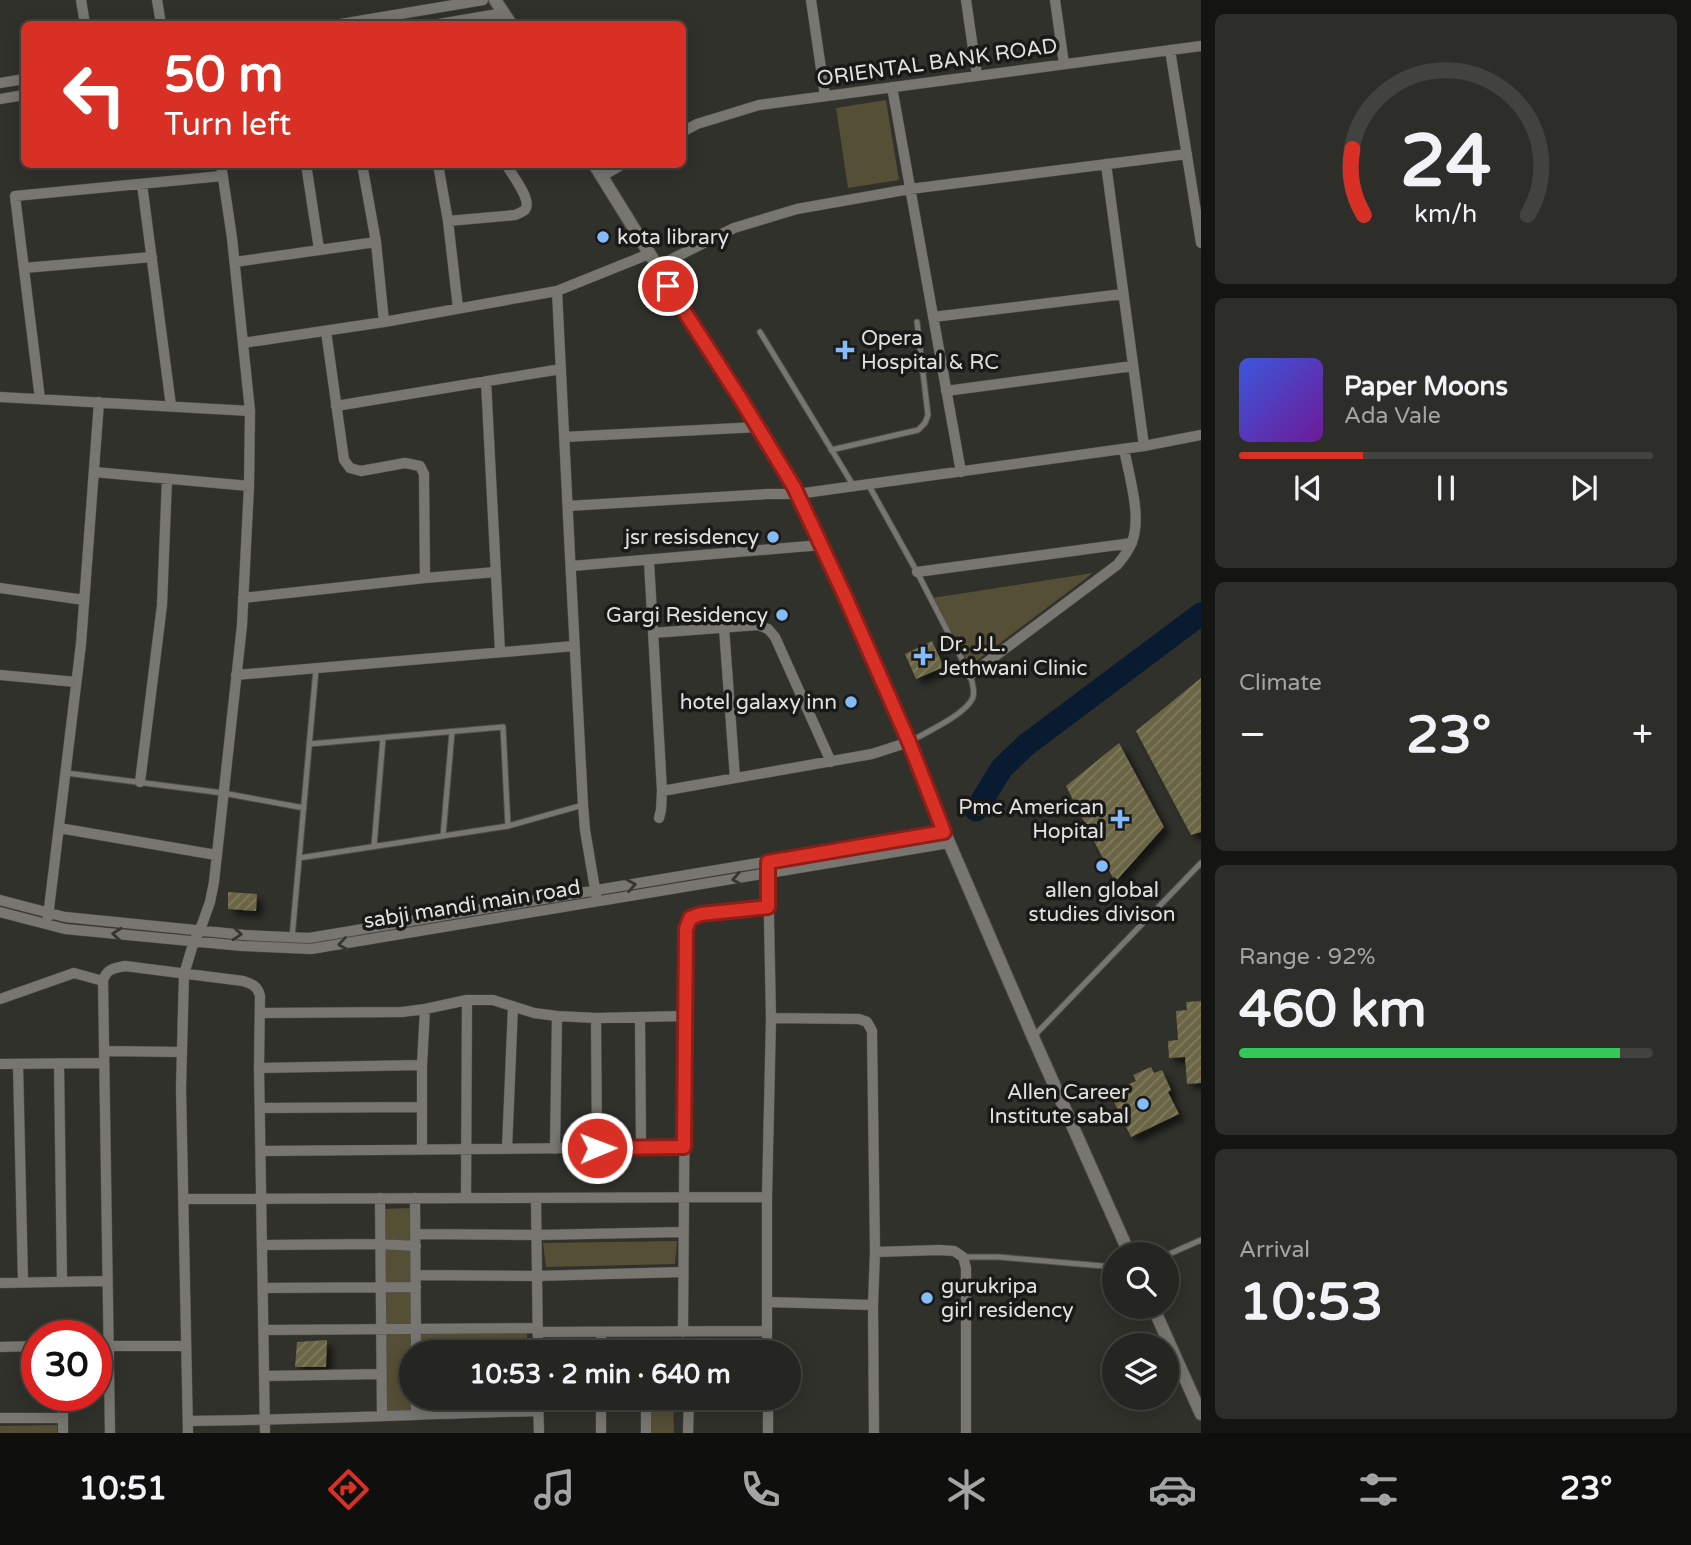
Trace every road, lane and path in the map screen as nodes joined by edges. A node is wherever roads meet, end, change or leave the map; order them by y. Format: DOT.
graph roads {
  1 [pos="81,0"];
  2 [pos="157,0"];
  3 [pos="483,0"];
  4 [pos="495,0"];
  5 [pos="811,0"];
  6 [pos="818,0"];
  7 [pos="966,0"];
  8 [pos="1055,0"];
  9 [pos="508,19"];
  10 [pos="84,21"];
  11 [pos="160,21"];
  12 [pos="359,21"];
  13 [pos="480,21"];
  14 [pos="1201,46"];
  15 [pos="1170,50"];
  16 [pos="1064,64"];
  17 [pos="977,76"];
  18 [pos="21,80"];
  19 [pos="0,83"];
  20 [pos="892,87"];
  21 [pos="21,96"];
  22 [pos="825,96"];
  23 [pos="0,99"];
  24 [pos="686,130"];
  25 [pos="1187,154"];
  26 [pos="1106,164"];
  27 [pos="221,168"];
  28 [pos="307,168"];
  29 [pos="363,168"];
  30 [pos="439,168"];
  31 [pos="508,168"];
  32 [pos="596,168"];
  33 [pos="616,168"];
  34 [pos="222,176"];
  35 [pos="601,177"];
  36 [pos="142,184"];
  37 [pos="910,189"];
  38 [pos="448,221"];
  39 [pos="376,242"];
  40 [pos="1201,243"];
  41 [pos="319,250"];
  42 [pos="649,254"];
  43 [pos="152,257"];
  44 [pos="235,262"];
  45 [pos="656,267"];
  46 [pos="24,268"];
  47 [pos="558,291"];
  48 [pos="1124,295"];
  49 [pos="458,309"];
  50 [pos="933,317"];
  51 [pos="384,322"];
  52 [pos="917,322"];
  53 [pos="326,331"];
  54 [pos="760,332"];
  55 [pos="243,343"];
  56 [pos="1133,366"];
  57 [pos="561,369"];
  58 [pos="486,381"];
  59 [pos="946,391"];
  60 [pos="0,397"];
  61 [pos="40,399"];
  62 [pos="99,402"];
  63 [pos="171,406"];
  64 [pos="336,406"];
  65 [pos="250,411"];
  66 [pos="758,427"];
  67 [pos="1201,435"];
  68 [pos="564,437"];
  69 [pos="1144,446"];
  70 [pos="1124,449"];
  71 [pos="831,450"];
  72 [pos="94,472"];
  73 [pos="961,472"];
  74 [pos="167,479"];
  75 [pos="868,484"];
  76 [pos="249,486"];
  77 [pos="853,486"];
  78 [pos="797,494"];
  79 [pos="568,506"];
  80 [pos="1132,543"];
  81 [pos="821,545"];
  82 [pos="649,561"];
  83 [pos="572,566"];
  84 [pos="496,572"];
  85 [pos="917,572"];
  86 [pos="425,578"];
  87 [pos="0,588"];
  88 [pos="243,598"];
  89 [pos="84,600"];
  90 [pos="724,628"];
  91 [pos="653,634"];
  92 [pos="574,646"];
  93 [pos="500,652"];
  94 [pos="316,668"];
  95 [pos="0,675"];
  96 [pos="236,675"];
  97 [pos="970,675"];
  98 [pos="76,682"];
  99 [pos="0,684"];
  100 [pos="452,732"];
  101 [pos="383,738"];
  102 [pos="909,742"];
  103 [pos="310,744"];
  104 [pos="831,762"];
  105 [pos="66,773"];
  106 [pos="735,778"];
  107 [pos="140,782"];
  108 [pos="662,791"];
  109 [pos="223,793"];
  110 [pos="583,805"];
  111 [pos="304,808"];
  112 [pos="659,818"];
  113 [pos="508,826"];
  114 [pos="59,828"];
  115 [pos="443,836"];
  116 [pos="947,838"];
  117 [pos="374,846"];
  118 [pos="216,855"];
  119 [pos="299,858"];
  120 [pos="768,862"];
  121 [pos="1201,863"];
  122 [pos="768,874"];
  123 [pos="596,897"];
  124 [pos="0,900"];
  125 [pos="768,907"];
  126 [pos="0,912"];
  127 [pos="49,912"];
  128 [pos="46,924"];
  129 [pos="200,930"];
  130 [pos="194,942"];
  131 [pos="292,943"];
  132 [pos="184,974"];
  133 [pos="103,981"];
  134 [pos="0,999"];
  135 [pos="467,1000"];
  136 [pos="513,1006"];
  137 [pos="425,1009"];
  138 [pos="261,1013"];
  139 [pos="556,1016"];
  140 [pos="685,1016"];
  141 [pos="640,1017"];
  142 [pos="596,1018"];
  143 [pos="771,1018"];
  144 [pos="1033,1037"];
  145 [pos="104,1051"];
  146 [pos="181,1052"];
  147 [pos="104,1063"];
  148 [pos="0,1064"];
  149 [pos="18,1064"];
  150 [pos="59,1064"];
  151 [pos="422,1065"];
  152 [pos="259,1068"];
  153 [pos="422,1107"];
  154 [pos="260,1108"];
  155 [pos="641,1147"];
  156 [pos="684,1147"];
  157 [pos="597,1148"];
  158 [pos="466,1149"];
  159 [pos="507,1149"];
  160 [pos="555,1149"];
  161 [pos="422,1150"];
  162 [pos="261,1152"];
  163 [pos="767,1196"];
  164 [pos="684,1197"];
  165 [pos="380,1198"];
  166 [pos="415,1198"];
  167 [pos="466,1198"];
  168 [pos="536,1198"];
  169 [pos="183,1199"];
  170 [pos="261,1199"];
  171 [pos="684,1233"];
  172 [pos="416,1234"];
  173 [pos="537,1235"];
  174 [pos="1201,1240"];
  175 [pos="1124,1242"];
  176 [pos="380,1244"];
  177 [pos="262,1245"];
  178 [pos="416,1246"];
  179 [pos="1179,1250"];
  180 [pos="875,1252"];
  181 [pos="963,1257"];
  182 [pos="1102,1266"];
  183 [pos="684,1272"];
  184 [pos="416,1275"];
  185 [pos="536,1276"];
  186 [pos="107,1281"];
  187 [pos="23,1282"];
  188 [pos="62,1282"];
  189 [pos="0,1283"];
  190 [pos="381,1286"];
  191 [pos="416,1287"];
  192 [pos="263,1288"];
  193 [pos="767,1302"];
  194 [pos="873,1304"];
  195 [pos="1158,1319"];
  196 [pos="108,1320"];
  197 [pos="381,1329"];
  198 [pos="416,1329"];
  199 [pos="264,1330"];
  200 [pos="537,1330"];
  201 [pos="767,1331"];
  202 [pos="601,1332"];
  203 [pos="683,1332"];
  204 [pos="416,1340"];
  205 [pos="537,1340"];
  206 [pos="601,1340"];
  207 [pos="767,1340"];
  208 [pos="21,1346"];
  209 [pos="112,1346"];
  210 [pos="185,1346"];
  211 [pos="0,1347"];
  212 [pos="382,1374"];
  213 [pos="264,1376"];
  214 [pos="416,1410"];
  215 [pos="601,1410"];
  216 [pos="646,1410"];
  217 [pos="689,1410"];
  218 [pos="768,1410"];
  219 [pos="63,1411"];
  220 [pos="110,1411"];
  221 [pos="538,1411"];
  222 [pos="416,1414"];
  223 [pos="1201,1414"];
  224 [pos="382,1415"];
  225 [pos="0,1418"];
  226 [pos="63,1418"];
  227 [pos="265,1420"];
  228 [pos="188,1421"];
  229 [pos="64,1433"];
  230 [pos="110,1433"];
  231 [pos="188,1433"];
  232 [pos="265,1433"];
  233 [pos="539,1433"];
  234 [pos="601,1433"];
  235 [pos="646,1433"];
  236 [pos="688,1433"];
  237 [pos="768,1433"];
  238 [pos="874,1433"];
  239 [pos="966,1433"];
  1 -- 10 [label="street"];
  2 -- 11 [label="street"];
  3 -- 12 [label="street"];
  4 -- 9 [label="street"];
  5 -- 6 [label="street"];
  5 -- 22 [label="street"];
  7 -- 17 [label="street"];
  8 -- 16 [label="street"];
  9 -- 13 [label="street"];
  14 -- 15 [label="street, ORIENTAL BANK ROAD"];
  15 -- 16 [label="street, ORIENTAL BANK ROAD"];
  15 -- 25 [label="street"];
  16 -- 17 [label="street, ORIENTAL BANK ROAD"];
  17 -- 20 [label="street, ORIENTAL BANK ROAD"];
  18 -- 19 [label="street"];
  20 -- 22 [label="street, ORIENTAL BANK ROAD"];
  20 -- 37 [label="street"];
  21 -- 23 [label="street"];
  22 -- 24 [label="street, ORIENTAL BANK ROAD"];
  25 -- 26 [label="street"];
  25 -- 40 [label="street"];
  26 -- 37 [label="street"];
  26 -- 48 [label="street"];
  27 -- 34 [label="street"];
  28 -- 41 [label="street"];
  29 -- 39 [label="street"];
  30 -- 38 [label="street"];
  31 -- 38 [label="street"];
  32 -- 35 [label="street"];
  33 -- 35 [label="street"];
  34 -- 36 [label="street"];
  34 -- 44 [label="street"];
  35 -- 42 [label="street"];
  36 -- 43 [label="street"];
  36 -- 46 [label="street"];
  37 -- 45 [label="street"];
  37 -- 50 [label="street"];
  38 -- 49 [label="street"];
  39 -- 41 [label="street"];
  39 -- 51 [label="street"];
  41 -- 44 [label="street"];
  42 -- 45 [label="street"];
  42 -- 47 [label="street"];
  43 -- 46 [label="street"];
  43 -- 63 [label="street"];
  44 -- 55 [label="street"];
  45 -- 66 [label="street"];
  46 -- 61 [label="street"];
  47 -- 49 [label="street"];
  47 -- 57 [label="street"];
  48 -- 50 [label="street"];
  48 -- 56 [label="street"];
  49 -- 51 [label="street"];
  50 -- 59 [label="street"];
  51 -- 53 [label="street"];
  52 -- 71 [label="lane"];
  53 -- 55 [label="street"];
  53 -- 64 [label="street"];
  54 -- 71 [label="lane"];
  55 -- 65 [label="street"];
  56 -- 59 [label="street"];
  56 -- 69 [label="street"];
  57 -- 58 [label="street"];
  57 -- 68 [label="street"];
  58 -- 64 [label="street"];
  58 -- 84 [label="street"];
  59 -- 73 [label="street"];
  60 -- 61 [label="street"];
  61 -- 62 [label="street"];
  62 -- 63 [label="street"];
  62 -- 72 [label="street"];
  63 -- 65 [label="street"];
  64 -- 86 [label="street"];
  65 -- 76 [label="street"];
  66 -- 68 [label="street"];
  66 -- 78 [label="street"];
  67 -- 69 [label="street"];
  68 -- 79 [label="street"];
  69 -- 70 [label="street"];
  70 -- 73 [label="street"];
  70 -- 80 [label="street"];
  71 -- 77 [label="lane"];
  72 -- 74 [label="street"];
  72 -- 89 [label="street"];
  73 -- 75 [label="street"];
  74 -- 76 [label="street"];
  74 -- 107 [label="street"];
  75 -- 77 [label="street"];
  75 -- 85 [label="lane"];
  76 -- 88 [label="street"];
  77 -- 78 [label="street"];
  78 -- 79 [label="street"];
  78 -- 81 [label="street"];
  79 -- 83 [label="street"];
  80 -- 85 [label="street"];
  80 -- 97 [label="street"];
  81 -- 82 [label="street"];
  81 -- 102 [label="street"];
  82 -- 83 [label="street"];
  82 -- 91 [label="street"];
  83 -- 92 [label="street"];
  84 -- 86 [label="street"];
  84 -- 93 [label="street"];
  85 -- 97 [label="lane"];
  86 -- 88 [label="street"];
  87 -- 89 [label="street"];
  88 -- 96 [label="street"];
  89 -- 98 [label="street"];
  90 -- 91 [label="street"];
  90 -- 104 [label="street"];
  90 -- 106 [label="street"];
  91 -- 108 [label="street"];
  92 -- 93 [label="street"];
  92 -- 110 [label="street"];
  93 -- 94 [label="street"];
  94 -- 96 [label="street"];
  94 -- 103 [label="lane"];
  95 -- 98 [label="street"];
  95 -- 99 [label="street"];
  96 -- 109 [label="street"];
  97 -- 102 [label="lane"];
  98 -- 105 [label="street"];
  100 -- 101 [label="lane"];
  100 -- 113 [label="lane"];
  100 -- 115 [label="lane"];
  101 -- 103 [label="lane"];
  101 -- 117 [label="lane"];
  102 -- 104 [label="street"];
  102 -- 116 [label="street"];
  103 -- 111 [label="lane"];
  104 -- 106 [label="street"];
  105 -- 107 [label="lane"];
  105 -- 114 [label="street"];
  106 -- 108 [label="street"];
  107 -- 109 [label="lane"];
  108 -- 112 [label="street"];
  109 -- 111 [label="lane"];
  109 -- 118 [label="street"];
  110 -- 113 [label="lane"];
  110 -- 123 [label="street"];
  111 -- 119 [label="lane"];
  113 -- 115 [label="lane"];
  114 -- 118 [label="street"];
  114 -- 127 [label="street"];
  115 -- 117 [label="lane"];
  116 -- 120 [label="street"];
  116 -- 122 [label="street, sabji mandi main road"];
  116 -- 144 [label="street"];
  117 -- 119 [label="lane"];
  118 -- 129 [label="street"];
  119 -- 131 [label="lane"];
  120 -- 122 [label="street"];
  123 -- 120 [label="street, one-way"];
  121 -- 144 [label="lane"];
  122 -- 123 [label="street, sabji mandi main road, one-way"];
  122 -- 125 [label="street"];
  123 -- 131 [label="street, sabji mandi main road"];
  124 -- 127 [label="street"];
  125 -- 140 [label="street"];
  125 -- 143 [label="street"];
  126 -- 128 [label="street, sabji mandi main road"];
  127 -- 128 [label="street"];
  127 -- 129 [label="street"];
  130 -- 128 [label="street, sabji mandi main road, one-way"];
  129 -- 130 [label="street"];
  129 -- 131 [label="street, one-way"];
  130 -- 131 [label="street, sabji mandi main road"];
  130 -- 132 [label="street"];
  132 -- 133 [label="street"];
  132 -- 138 [label="street"];
  132 -- 146 [label="street"];
  133 -- 134 [label="street"];
  133 -- 145 [label="street"];
  135 -- 136 [label="street"];
  135 -- 137 [label="street"];
  135 -- 158 [label="street"];
  136 -- 139 [label="street"];
  136 -- 159 [label="street"];
  137 -- 138 [label="street"];
  137 -- 151 [label="street"];
  138 -- 152 [label="street"];
  139 -- 142 [label="street"];
  139 -- 160 [label="street"];
  140 -- 141 [label="street"];
  140 -- 156 [label="street"];
  141 -- 142 [label="street"];
  141 -- 155 [label="street"];
  142 -- 157 [label="street"];
  143 -- 163 [label="street"];
  143 -- 180 [label="street"];
  144 -- 175 [label="street"];
  145 -- 146 [label="street"];
  145 -- 147 [label="street"];
  146 -- 169 [label="street"];
  147 -- 150 [label="street"];
  147 -- 186 [label="street"];
  148 -- 149 [label="street"];
  149 -- 150 [label="street"];
  149 -- 187 [label="street"];
  150 -- 188 [label="street"];
  151 -- 152 [label="street"];
  151 -- 153 [label="street"];
  152 -- 154 [label="street"];
  153 -- 154 [label="street"];
  153 -- 161 [label="street"];
  154 -- 162 [label="street"];
  155 -- 156 [label="street"];
  155 -- 157 [label="street"];
  156 -- 164 [label="street"];
  157 -- 160 [label="street"];
  158 -- 159 [label="street"];
  158 -- 161 [label="street"];
  158 -- 167 [label="street"];
  159 -- 160 [label="street"];
  161 -- 162 [label="street"];
  162 -- 170 [label="street"];
  163 -- 164 [label="street"];
  163 -- 193 [label="street"];
  164 -- 168 [label="street"];
  164 -- 171 [label="street"];
  165 -- 166 [label="street"];
  165 -- 170 [label="street"];
  165 -- 176 [label="street"];
  166 -- 167 [label="street"];
  166 -- 172 [label="street"];
  167 -- 168 [label="street"];
  168 -- 173 [label="street"];
  169 -- 170 [label="street"];
  169 -- 210 [label="street"];
  170 -- 177 [label="street"];
  171 -- 173 [label="street"];
  171 -- 183 [label="street"];
  172 -- 173 [label="street"];
  172 -- 178 [label="street"];
  173 -- 185 [label="street"];
  174 -- 179 [label="lane"];
  176 -- 177 [label="street"];
  176 -- 178 [label="street"];
  176 -- 190 [label="street"];
  177 -- 192 [label="street"];
  178 -- 184 [label="street"];
  180 -- 181 [label="street"];
  180 -- 194 [label="street"];
  181 -- 182 [label="lane"];
  181 -- 239 [label="street"];
  183 -- 185 [label="street"];
  183 -- 203 [label="street"];
  184 -- 185 [label="street"];
  184 -- 191 [label="street"];
  185 -- 200 [label="street"];
  186 -- 188 [label="street"];
  186 -- 196 [label="street"];
  187 -- 188 [label="street"];
  187 -- 189 [label="street"];
  190 -- 191 [label="street"];
  190 -- 192 [label="street"];
  190 -- 197 [label="street"];
  191 -- 198 [label="street"];
  192 -- 199 [label="street"];
  193 -- 194 [label="street"];
  193 -- 201 [label="street"];
  194 -- 238 [label="street"];
  195 -- 223 [label="street"];
  197 -- 198 [label="street"];
  197 -- 199 [label="street"];
  197 -- 212 [label="street"];
  198 -- 200 [label="street"];
  198 -- 204 [label="street"];
  199 -- 213 [label="street"];
  200 -- 202 [label="street"];
  200 -- 205 [label="street"];
  201 -- 203 [label="street"];
  201 -- 207 [label="street"];
  202 -- 203 [label="street"];
  202 -- 206 [label="street"];
  208 -- 211 [label="street"];
  209 -- 210 [label="street"];
  210 -- 228 [label="street"];
  212 -- 213 [label="street"];
  212 -- 224 [label="street"];
  213 -- 227 [label="street"];
  214 -- 222 [label="street"];
  215 -- 234 [label="street"];
  216 -- 235 [label="street"];
  217 -- 236 [label="street"];
  218 -- 237 [label="street"];
  219 -- 226 [label="street"];
  220 -- 230 [label="street"];
  221 -- 222 [label="street"];
  221 -- 233 [label="street"];
  222 -- 224 [label="street"];
  224 -- 227 [label="street"];
  225 -- 226 [label="street"];
  226 -- 229 [label="street"];
  227 -- 228 [label="street"];
  227 -- 232 [label="street"];
  228 -- 231 [label="street"];
}
